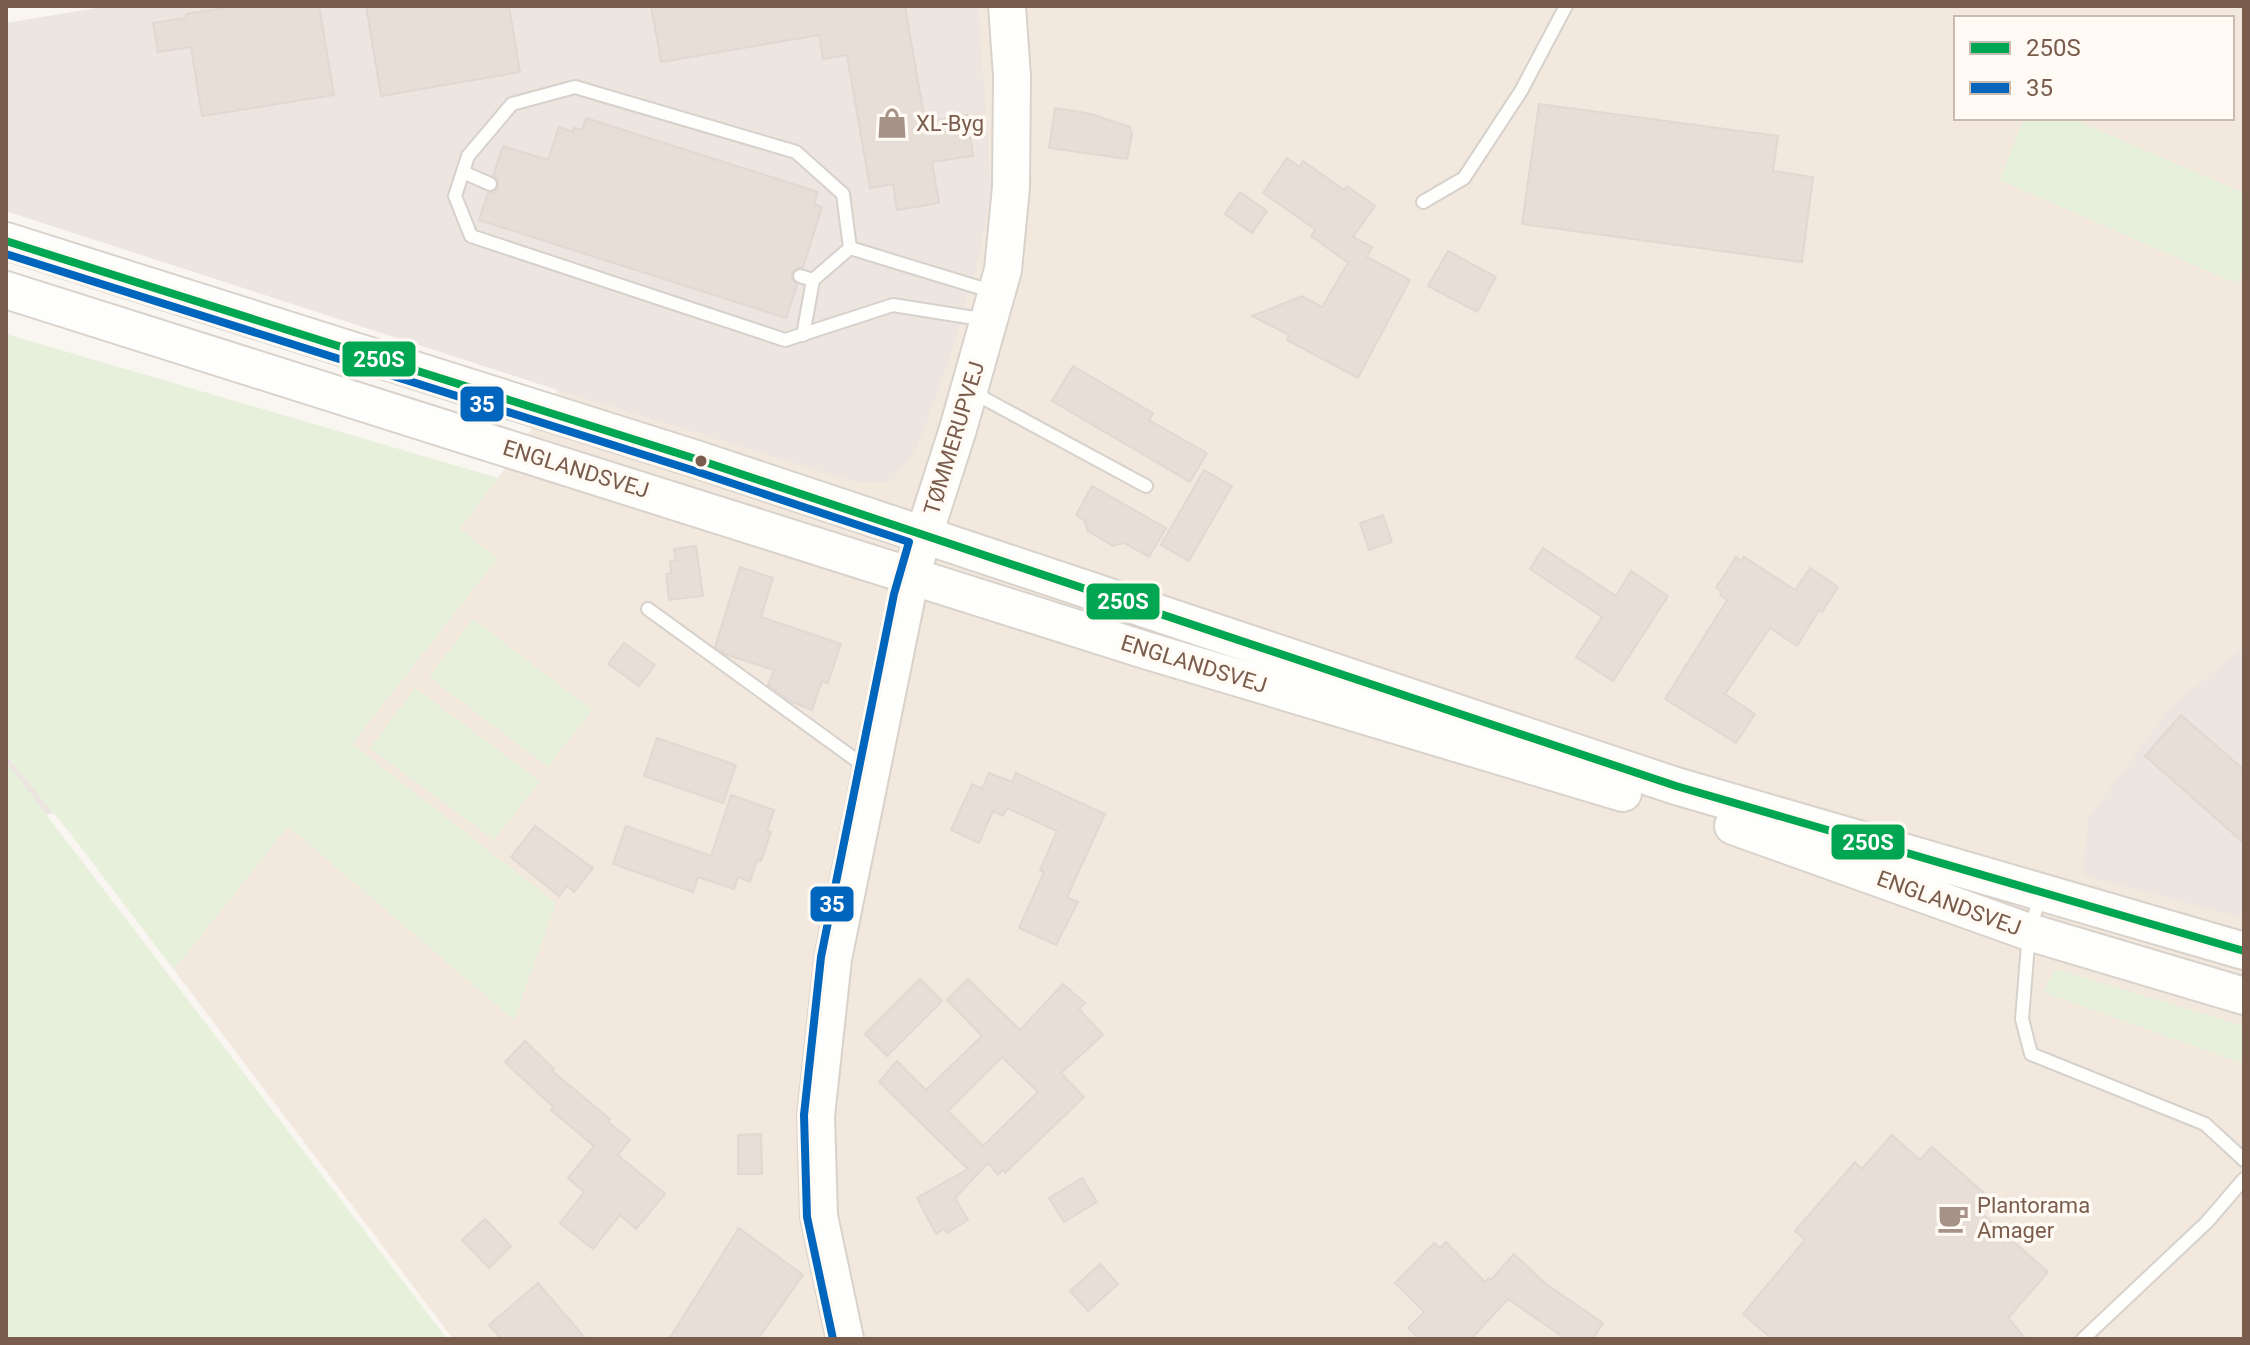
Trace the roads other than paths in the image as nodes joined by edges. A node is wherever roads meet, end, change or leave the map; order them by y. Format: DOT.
graph roads {
  1 [pos="1007,6"];
  2 [pos="1566,6"];
  3 [pos="463,172"];
  4 [pos="490,184"];
  5 [pos="1423,202"];
  6 [pos="6,241"];
  7 [pos="850,248"];
  8 [pos="800,276"];
  9 [pos="813,280"];
  10 [pos="6,290"];
  11 [pos="993,307"];
  12 [pos="803,335"];
  13 [pos="969,390"];
  14 [pos="1146,486"];
  15 [pos="924,534"];
  16 [pos="911,575"];
  17 [pos="648,609"];
  18 [pos="870,770"];
  19 [pos="2041,892"];
  20 [pos="2029,932"];
  21 [pos="2244,951"];
  22 [pos="2244,996"];
  23 [pos="2244,1160"];
  24 [pos="2244,1179"];
  25 [pos="845,1339"];
  26 [pos="2083,1339"];
  1 -- 11 [label="main road, TØMMERUPVEJ"];
  2 -- 5 [label="lane"];
  3 -- 4 [label="lane"];
  3 -- 7 [label="lane"];
  3 -- 12 [label="lane"];
  6 -- 15 [label="main road, ENGLANDSVEJ"];
  7 -- 9 [label="lane"];
  7 -- 11 [label="lane"];
  8 -- 9 [label="lane"];
  9 -- 12 [label="lane"];
  10 -- 16 [label="main road, ENGLANDSVEJ"];
  11 -- 12 [label="lane"];
  11 -- 13 [label="main road, TØMMERUPVEJ"];
  13 -- 14 [label="lane"];
  13 -- 15 [label="main road, TØMMERUPVEJ"];
  15 -- 16 [label="main road, TØMMERUPVEJ"];
  15 -- 19 [label="main road, ENGLANDSVEJ"];
  16 -- 18 [label="main road, TØMMERUPVEJ"];
  16 -- 20 [label="main road, ENGLANDSVEJ"];
  17 -- 18 [label="lane"];
  18 -- 25 [label="main road, TØMMERUPVEJ"];
  19 -- 20 [label="lane"];
  19 -- 21 [label="main road, ENGLANDSVEJ"];
  20 -- 22 [label="main road, ENGLANDSVEJ"];
  20 -- 23 [label="lane"];
  24 -- 26 [label="lane"];
}
